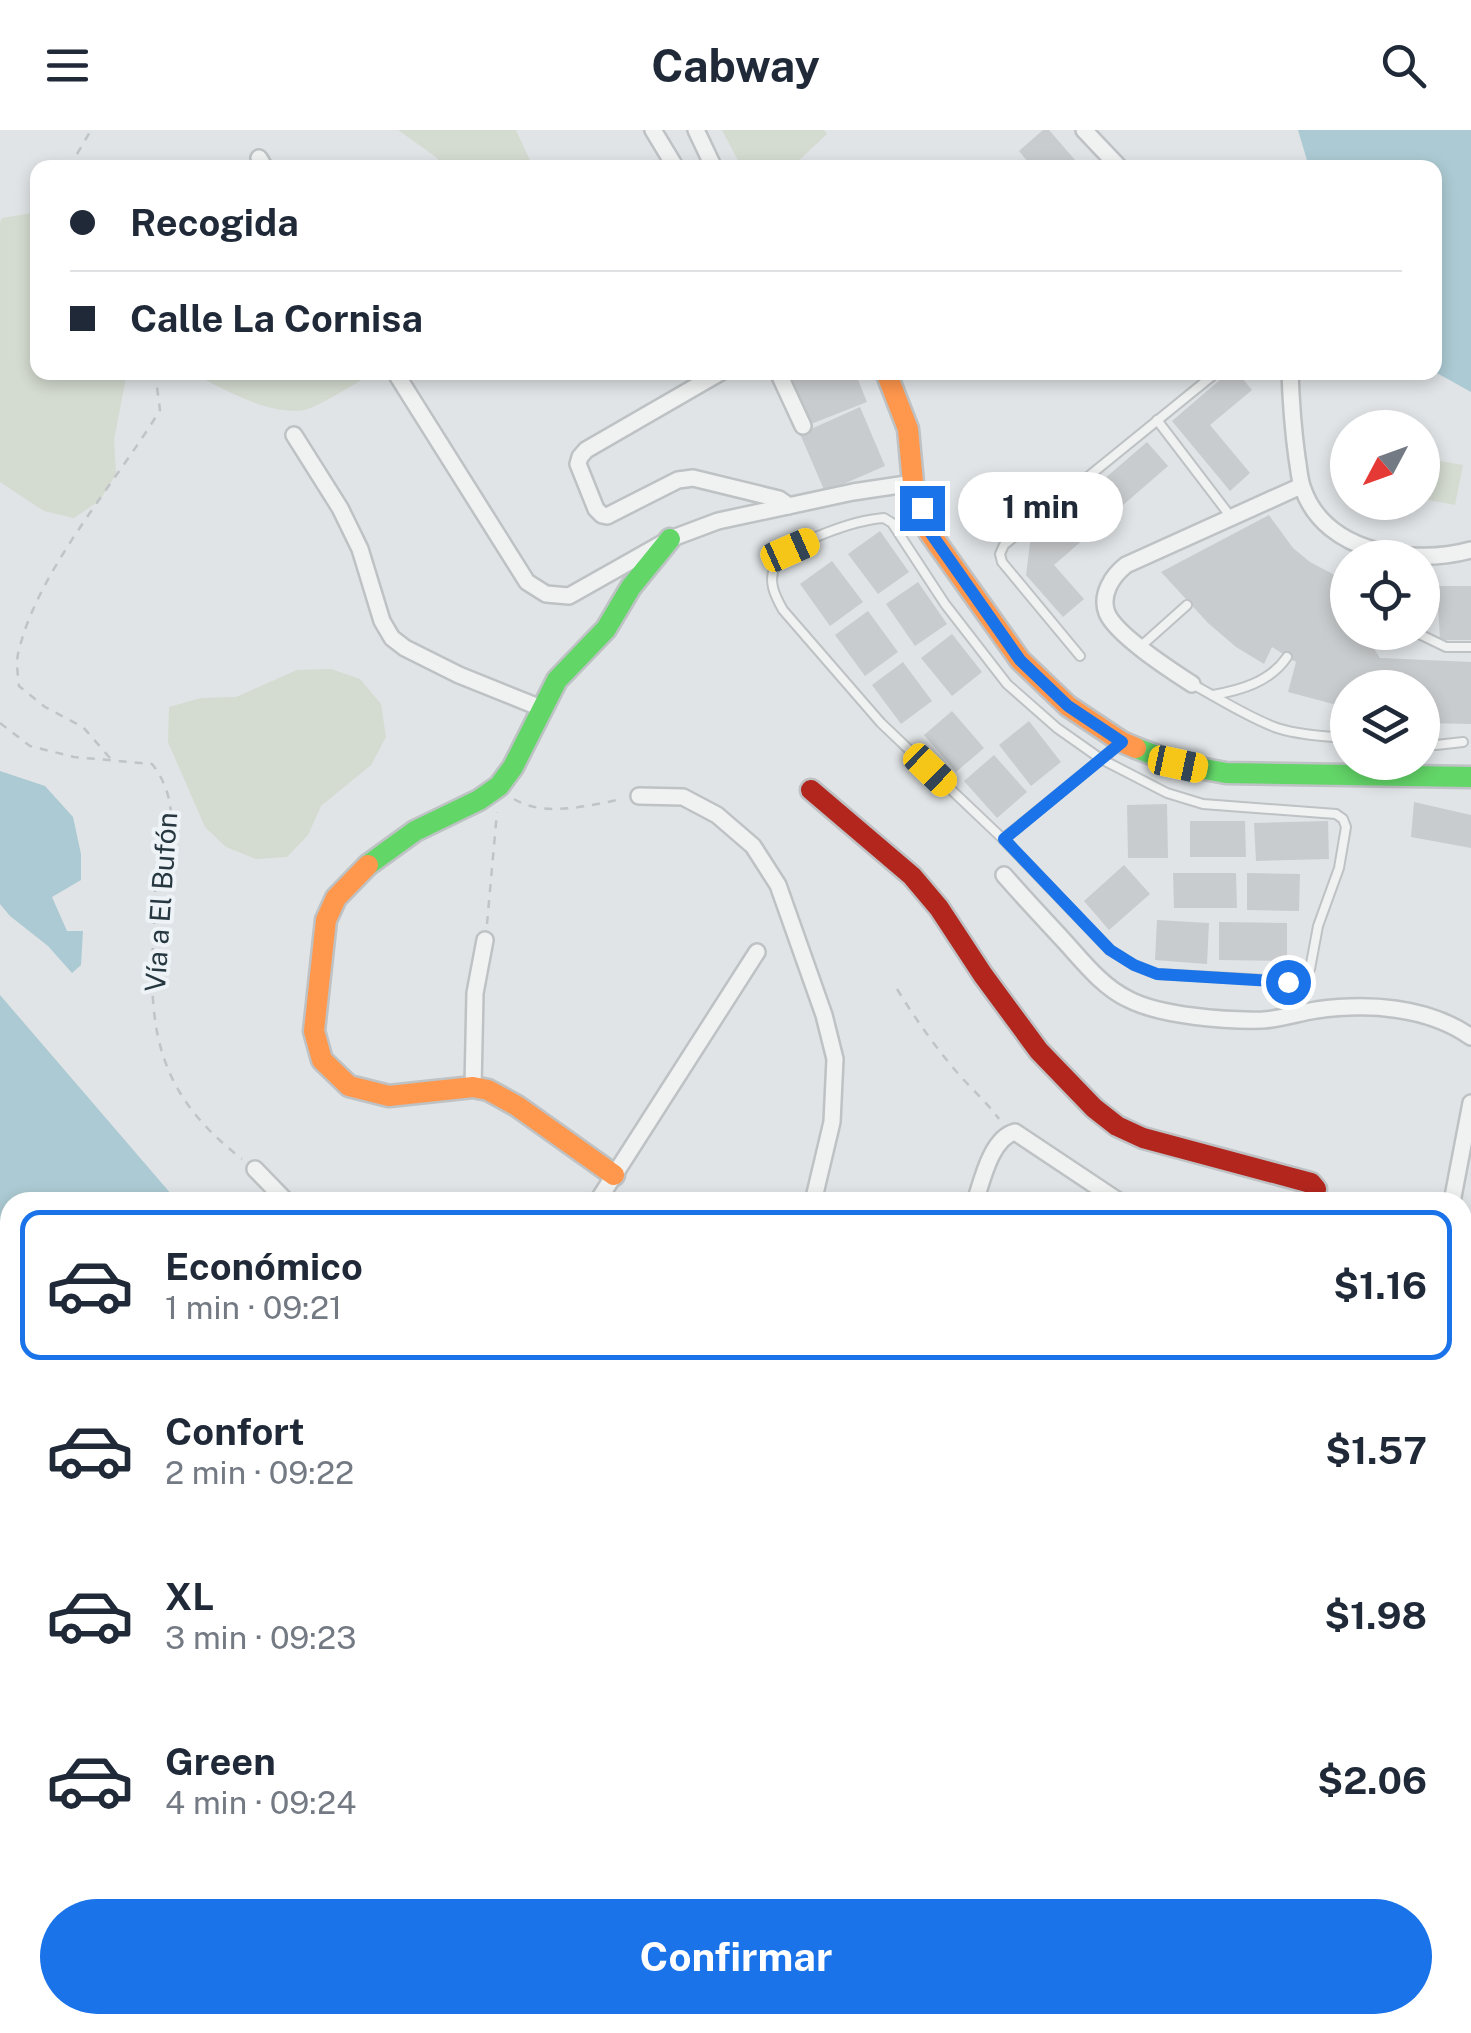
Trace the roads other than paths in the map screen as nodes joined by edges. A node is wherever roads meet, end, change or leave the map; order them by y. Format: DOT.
graph roads {
  1 [pos="653,130"];
  2 [pos="696,130"];
  3 [pos="1084,130"];
  4 [pos="671,160"];
  5 [pos="710,160"];
  6 [pos="1112,160"];
  7 [pos="400,380"];
  8 [pos="706,380"];
  9 [pos="782,380"];
  10 [pos="889,380"];
  11 [pos="1206,380"];
  12 [pos="1290,380"];
  13 [pos="1157,420"];
  14 [pos="803,426"];
  15 [pos="294,435"];
  16 [pos="914,483"];
  17 [pos="1301,486"];
  18 [pos="790,506"];
  19 [pos="1231,517"];
  20 [pos="670,540"];
  21 [pos="1346,540"];
  22 [pos="1471,550"];
  23 [pos="1440,556"];
  24 [pos="1187,605"];
  25 [pos="1440,643"];
  26 [pos="1140,647"];
  27 [pos="1471,647"];
  28 [pos="1080,656"];
  29 [pos="1287,656"];
  30 [pos="1192,684"];
  31 [pos="1212,695"];
  32 [pos="541,708"];
  33 [pos="1330,737"];
  34 [pos="1122,742"];
  35 [pos="1463,742"];
  36 [pos="1440,745"];
  37 [pos="1101,759"];
  38 [pos="1471,777"];
  39 [pos="811,790"];
  40 [pos="639,796"];
  41 [pos="1004,839"];
  42 [pos="1004,875"];
  43 [pos="485,940"];
  44 [pos="758,952"];
  45 [pos="1471,1037"];
  46 [pos="473,1087"];
  47 [pos="1471,1103"];
  48 [pos="255,1169"];
  49 [pos="614,1175"];
  50 [pos="277,1192"];
  51 [pos="604,1192"];
  52 [pos="815,1192"];
  53 [pos="978,1192"];
  54 [pos="1105,1192"];
  55 [pos="1315,1192"];
  56 [pos="1454,1192"];
  1 -- 4 [label="street"];
  2 -- 5 [label="street"];
  3 -- 6 [label="street"];
  7 -- 20 [label="street"];
  8 -- 18 [label="street"];
  9 -- 14 [label="street"];
  10 -- 16 [label="street"];
  11 -- 13 [label="lane"];
  12 -- 17 [label="street"];
  13 -- 19 [label="lane"];
  13 -- 28 [label="lane"];
  15 -- 32 [label="street"];
  16 -- 18 [label="street"];
  16 -- 34 [label="street"];
  17 -- 19 [label="street"];
  17 -- 21 [label="street"];
  18 -- 20 [label="street"];
  19 -- 26 [label="street"];
  20 -- 32 [label="street"];
  22 -- 23 [label="street"];
  24 -- 26 [label="lane"];
  25 -- 27 [label="lane"];
  26 -- 30 [label="street"];
  29 -- 31 [label="lane"];
  30 -- 31 [label="lane"];
  31 -- 33 [label="lane"];
  32 -- 46 [label="street"];
  34 -- 37 [label="lane"];
  34 -- 38 [label="street"];
  35 -- 36 [label="lane"];
  37 -- 41 [label="lane"];
  37 -- 41 [label="lane"];
  37 -- 41 [label="lane"];
  39 -- 55 [label="street"];
  40 -- 52 [label="street"];
  42 -- 45 [label="street"];
  43 -- 46 [label="street"];
  44 -- 49 [label="street"];
  46 -- 49 [label="street"];
  47 -- 56 [label="street"];
  48 -- 50 [label="street"];
  49 -- 51 [label="street"];
  53 -- 54 [label="street"];
}
